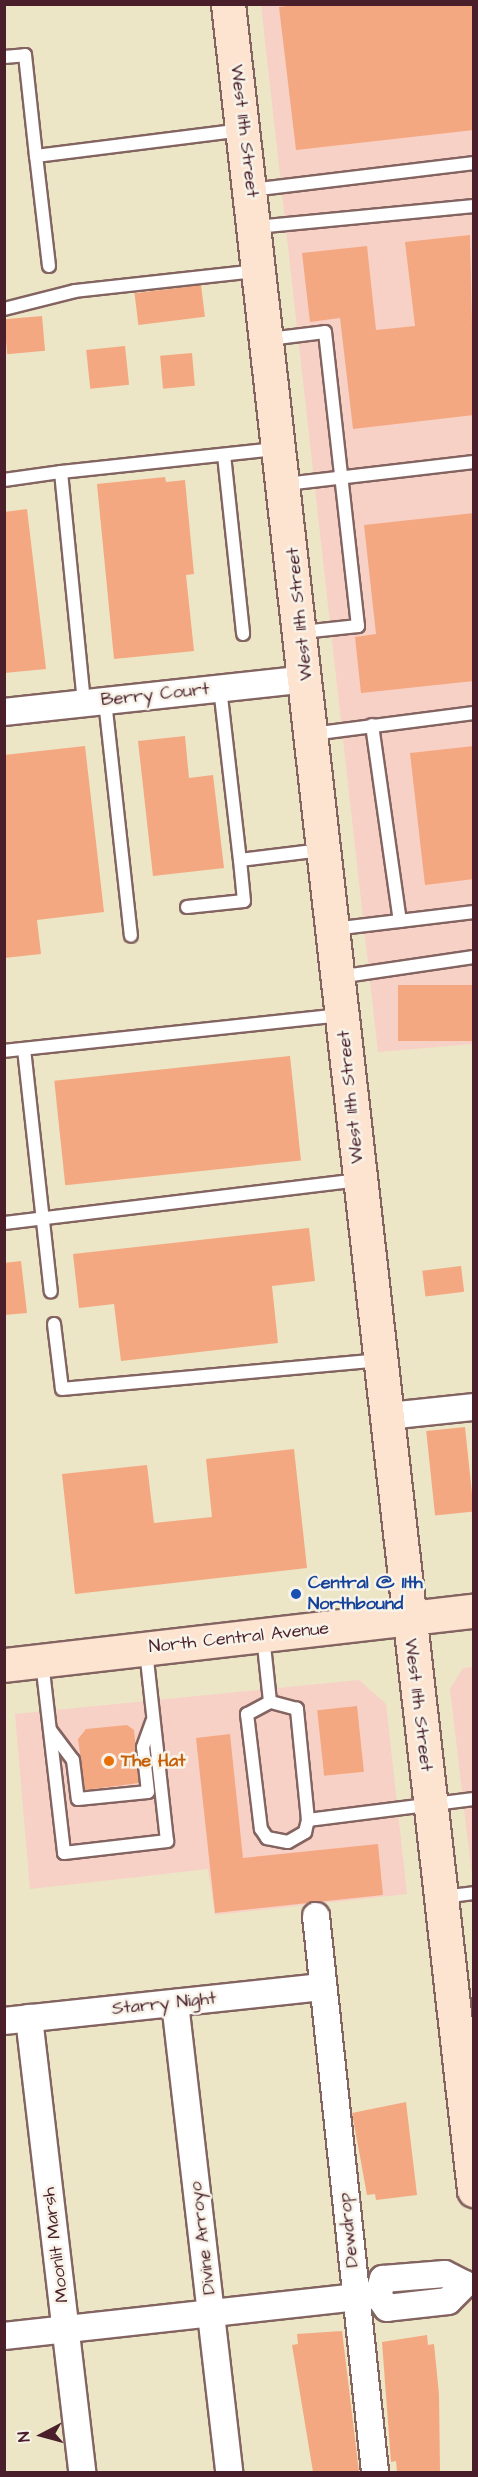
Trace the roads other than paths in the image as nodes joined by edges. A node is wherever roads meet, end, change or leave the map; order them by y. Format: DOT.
graph roads {
  1 [pos="228,4"];
  2 [pos="4,57"];
  3 [pos="243,130"];
  4 [pos="36,156"];
  5 [pos="474,163"];
  6 [pos="251,190"];
  7 [pos="474,206"];
  8 [pos="256,227"];
  9 [pos="49,266"];
  10 [pos="260,270"];
  11 [pos="4,309"];
  12 [pos="269,339"];
  13 [pos="281,449"];
  14 [pos="224,455"];
  15 [pos="474,462"];
  16 [pos="61,472"];
  17 [pos="341,477"];
  18 [pos="4,480"];
  19 [pos="286,484"];
  20 [pos="302,632"];
  21 [pos="243,634"];
  22 [pos="306,679"];
  23 [pos="220,688"];
  24 [pos="94,702"];
  25 [pos="4,712"];
  26 [pos="474,713"];
  27 [pos="372,725"];
  28 [pos="312,734"];
  29 [pos="326,850"];
  30 [pos="240,860"];
  31 [pos="187,907"];
  32 [pos="474,912"];
  33 [pos="400,921"];
  34 [pos="332,929"];
  35 [pos="131,936"];
  36 [pos="474,957"];
  37 [pos="337,977"];
  38 [pos="342,1015"];
  39 [pos="24,1049"];
  40 [pos="4,1051"];
  41 [pos="361,1180"];
  42 [pos="45,1218"];
  43 [pos="4,1223"];
  44 [pos="51,1292"];
  45 [pos="54,1324"];
  46 [pos="381,1360"];
  47 [pos="474,1407"];
  48 [pos="388,1416"];
  49 [pos="474,1611"];
  50 [pos="406,1620"];
  51 [pos="263,1635"];
  52 [pos="145,1648"];
  53 [pos="42,1660"];
  54 [pos="4,1665"];
  55 [pos="270,1702"];
  56 [pos="153,1718"];
  57 [pos="50,1730"];
  58 [pos="474,1799"];
  59 [pos="430,1803"];
  60 [pos="308,1820"];
  61 [pos="458,1895"];
  62 [pos="316,1916"];
  63 [pos="323,1988"];
  64 [pos="175,2003"];
  65 [pos="17,2020"];
  66 [pos="474,2189"];
  67 [pos="414,2277"];
  68 [pos="470,2284"];
  69 [pos="367,2296"];
  70 [pos="416,2305"];
  71 [pos="212,2314"];
  72 [pos="65,2330"];
  73 [pos="4,2336"];
  74 [pos="82,2472"];
  75 [pos="229,2472"];
  76 [pos="375,2472"];
  1 -- 3 [label="street, West 11th Street"];
  2 -- 4 [label="lane"];
  3 -- 4 [label="lane"];
  3 -- 6 [label="street, West 11th Street"];
  4 -- 9 [label="lane"];
  5 -- 6 [label="lane"];
  6 -- 8 [label="street, West 11th Street"];
  7 -- 8 [label="lane"];
  8 -- 10 [label="street, West 11th Street"];
  10 -- 11 [label="lane"];
  10 -- 12 [label="street, West 11th Street"];
  12 -- 13 [label="street, West 11th Street"];
  12 -- 17 [label="lane"];
  13 -- 14 [label="lane"];
  13 -- 19 [label="street, West 11th Street"];
  14 -- 16 [label="lane"];
  14 -- 21 [label="lane"];
  15 -- 17 [label="lane"];
  16 -- 18 [label="lane"];
  16 -- 24 [label="lane"];
  17 -- 19 [label="lane"];
  17 -- 20 [label="lane"];
  19 -- 20 [label="street, West 11th Street"];
  20 -- 22 [label="street, West 11th Street"];
  22 -- 23 [label="street, Berry Court"];
  22 -- 28 [label="street, West 11th Street"];
  23 -- 24 [label="street, Berry Court"];
  23 -- 30 [label="lane"];
  24 -- 25 [label="street, Berry Court"];
  24 -- 35 [label="lane"];
  26 -- 27 [label="lane"];
  27 -- 28 [label="lane"];
  27 -- 33 [label="lane"];
  28 -- 29 [label="street, West 11th Street"];
  29 -- 30 [label="lane"];
  29 -- 34 [label="street, West 11th Street"];
  30 -- 31 [label="lane"];
  32 -- 33 [label="lane"];
  33 -- 34 [label="lane"];
  34 -- 37 [label="street, West 11th Street"];
  36 -- 37 [label="lane"];
  37 -- 38 [label="street, West 11th Street"];
  38 -- 39 [label="lane"];
  38 -- 41 [label="street, West 11th Street"];
  39 -- 40 [label="lane"];
  39 -- 42 [label="lane"];
  41 -- 42 [label="lane"];
  41 -- 46 [label="street, West 11th Street"];
  42 -- 43 [label="lane"];
  42 -- 44 [label="lane"];
  45 -- 46 [label="lane"];
  46 -- 48 [label="street, West 11th Street"];
  47 -- 48 [label="street"];
  48 -- 50 [label="street, West 11th Street"];
  49 -- 50 [label="street, North Central Avenue"];
  50 -- 51 [label="street, North Central Avenue"];
  50 -- 59 [label="street, West 11th Street"];
  51 -- 52 [label="street, North Central Avenue"];
  51 -- 55 [label="lane"];
  52 -- 53 [label="street, North Central Avenue"];
  52 -- 56 [label="lane"];
  53 -- 54 [label="street, North Central Avenue"];
  53 -- 57 [label="lane"];
  55 -- 60 [label="lane"];
  55 -- 60 [label="lane"];
  56 -- 57 [label="lane"];
  56 -- 57 [label="lane"];
  58 -- 59 [label="lane"];
  59 -- 60 [label="lane"];
  59 -- 61 [label="street, West 11th Street"];
  61 -- 66 [label="street, West 11th Street"];
  62 -- 63 [label="street, Dewdrop"];
  63 -- 64 [label="street, Starry Night"];
  63 -- 69 [label="street, Dewdrop"];
  64 -- 65 [label="street, Starry Night"];
  64 -- 71 [label="street, Divine Arroyo"];
  65 -- 72 [label="street, Moonlit Marsh"];
  67 -- 68 [label="street"];
  67 -- 69 [label="street"];
  67 -- 70 [label="street"];
  68 -- 70 [label="street"];
  69 -- 70 [label="street"];
  69 -- 71 [label="street"];
  69 -- 76 [label="street, Dewdrop"];
  71 -- 72 [label="street"];
  71 -- 75 [label="street, Divine Arroyo"];
  72 -- 73 [label="street"];
  72 -- 74 [label="street, Moonlit Marsh"];
}
